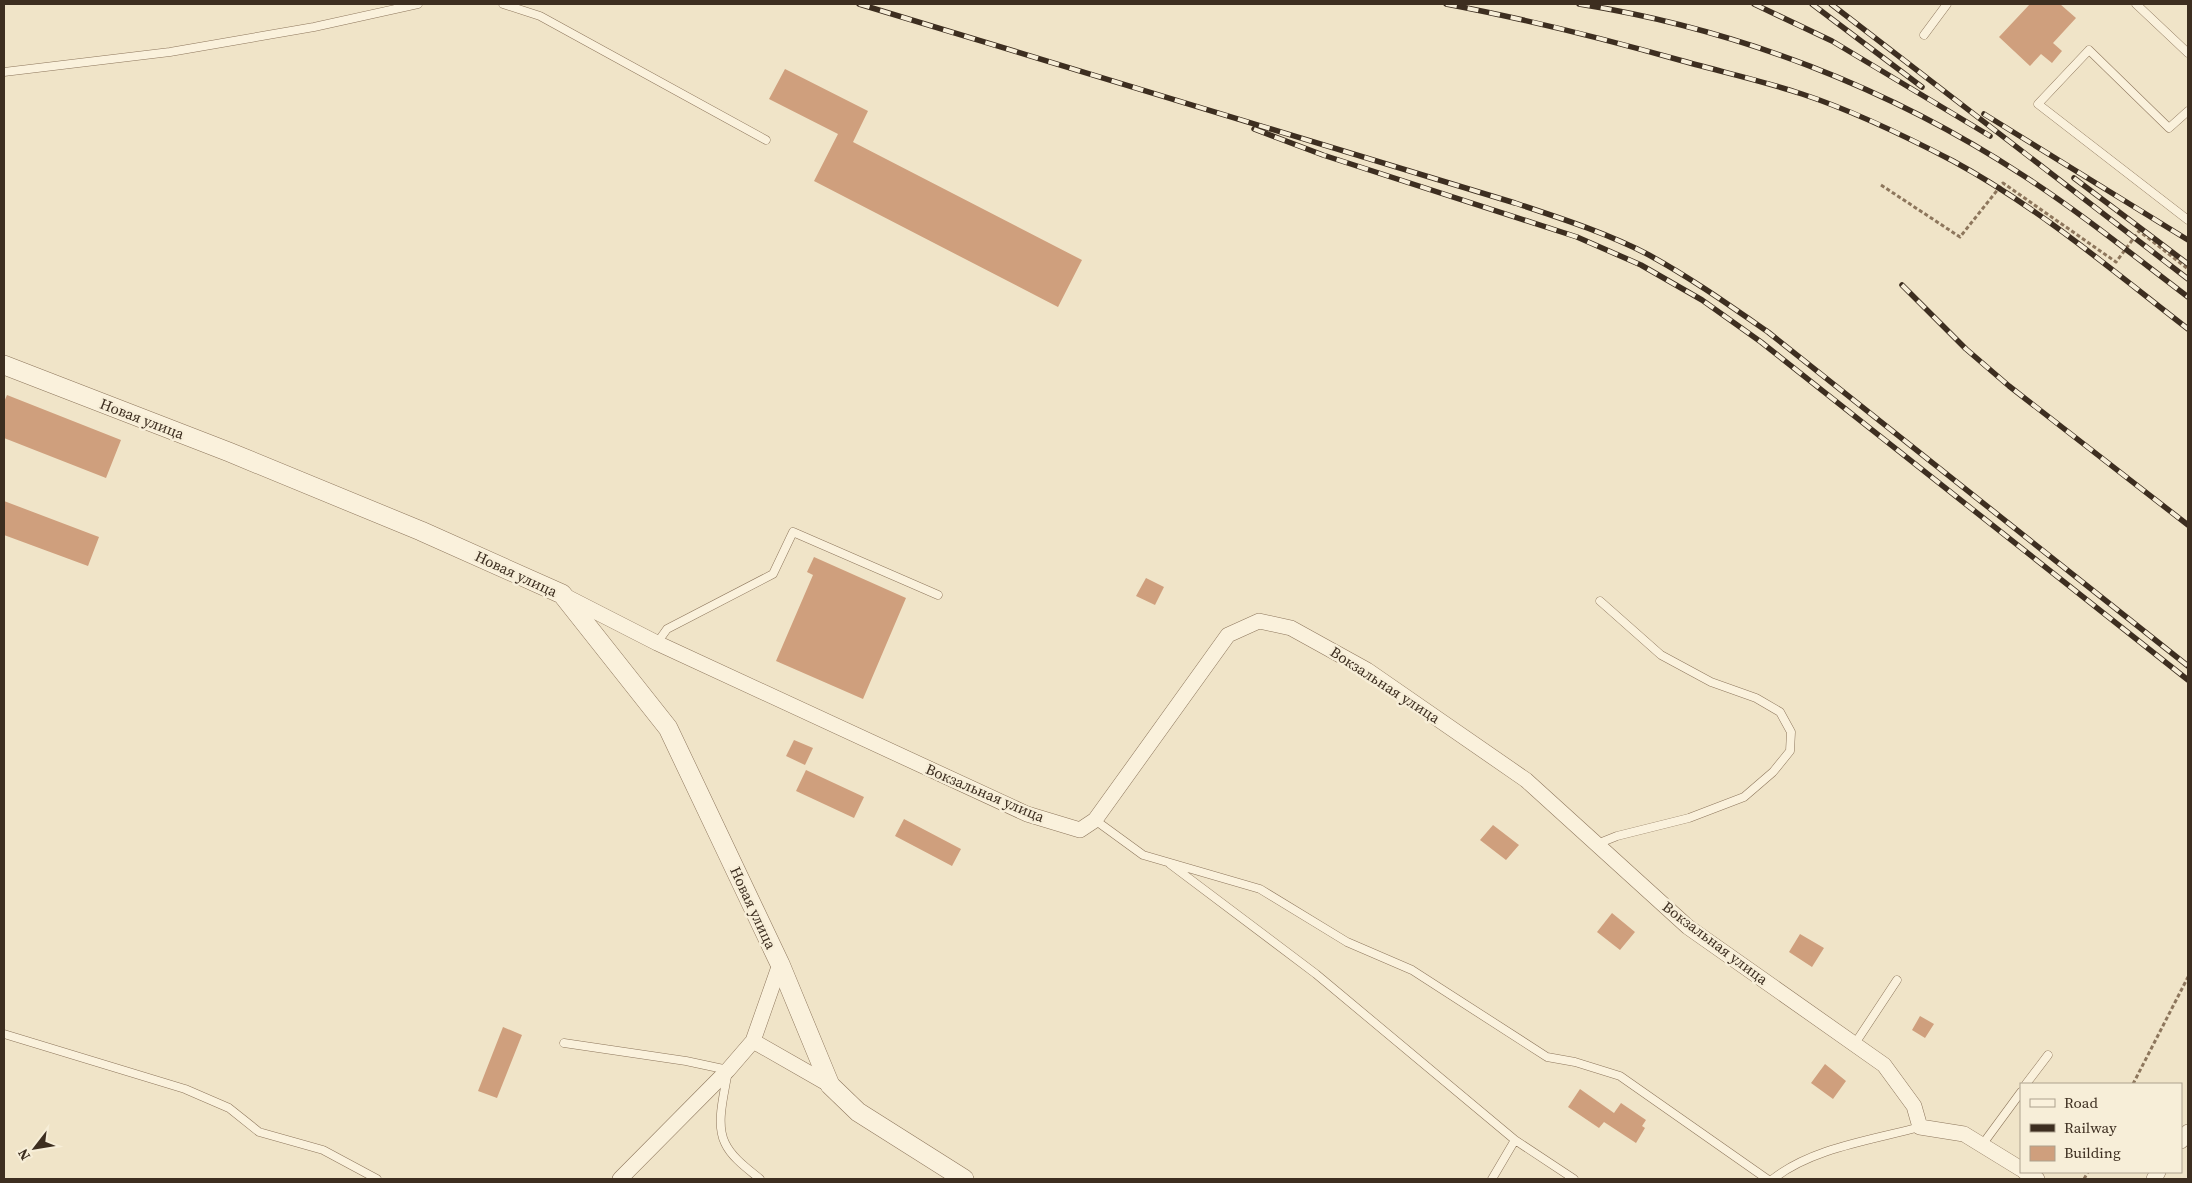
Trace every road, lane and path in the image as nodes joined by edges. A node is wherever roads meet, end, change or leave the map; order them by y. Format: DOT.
graph roads {
  1 [pos="418,4"];
  2 [pos="503,4"];
  3 [pos="1947,4"];
  4 [pos="2136,4"];
  5 [pos="1924,35"];
  6 [pos="2188,53"];
  7 [pos="4,72"];
  8 [pos="2188,111"];
  9 [pos="766,140"];
  10 [pos="1881,185"];
  11 [pos="2188,220"];
  12 [pos="2188,269"];
  13 [pos="4,365"];
  14 [pos="562,594"];
  15 [pos="938,595"];
  16 [pos="1600,601"];
  17 [pos="657,643"];
  18 [pos="1095,820"];
  19 [pos="1596,845"];
  20 [pos="1167,861"];
  21 [pos="780,964"];
  22 [pos="2188,976"];
  23 [pos="1897,980"];
  24 [pos="4,1034"];
  25 [pos="753,1041"];
  26 [pos="564,1043"];
  27 [pos="1854,1045"];
  28 [pos="2048,1054"];
  29 [pos="728,1070"];
  30 [pos="2027,1083"];
  31 [pos="2134,1083"];
  32 [pos="830,1086"];
  33 [pos="2020,1093"];
  34 [pos="1920,1127"];
  35 [pos="1515,1140"];
  36 [pos="1982,1145"];
  37 [pos="2020,1168"];
  38 [pos="377,1179"];
  39 [pos="620,1179"];
  40 [pos="760,1179"];
  41 [pos="964,1179"];
  42 [pos="1492,1179"];
  43 [pos="1574,1179"];
  44 [pos="1767,1179"];
  45 [pos="1773,1179"];
  1 -- 7 [label="lane"];
  2 -- 9 [label="lane"];
  3 -- 5 [label="lane"];
  4 -- 6 [label="lane"];
  8 -- 11 [label="lane"];
  10 -- 12 [label="path"];
  13 -- 14 [label="street, Новая улица"];
  14 -- 17 [label="street, Вокзальная улица"];
  14 -- 21 [label="street, Новая улица"];
  15 -- 17 [label="lane"];
  16 -- 19 [label="lane"];
  17 -- 18 [label="street, Вокзальная улица"];
  18 -- 19 [label="street, Вокзальная улица"];
  18 -- 20 [label="lane"];
  19 -- 27 [label="street, Вокзальная улица"];
  20 -- 35 [label="lane"];
  20 -- 44 [label="lane"];
  21 -- 25 [label="street"];
  21 -- 32 [label="street, Новая улица"];
  22 -- 31 [label="path"];
  23 -- 27 [label="lane"];
  24 -- 38 [label="lane"];
  25 -- 29 [label="street"];
  25 -- 32 [label="street"];
  26 -- 29 [label="lane"];
  27 -- 34 [label="street, Вокзальная улица"];
  28 -- 30 [label="lane"];
  29 -- 39 [label="street"];
  29 -- 40 [label="lane"];
  32 -- 41 [label="street"];
  33 -- 36 [label="lane"];
  34 -- 36 [label="street"];
  34 -- 45 [label="lane"];
  35 -- 42 [label="lane"];
  35 -- 43 [label="lane"];
  36 -- 37 [label="street"];
}
